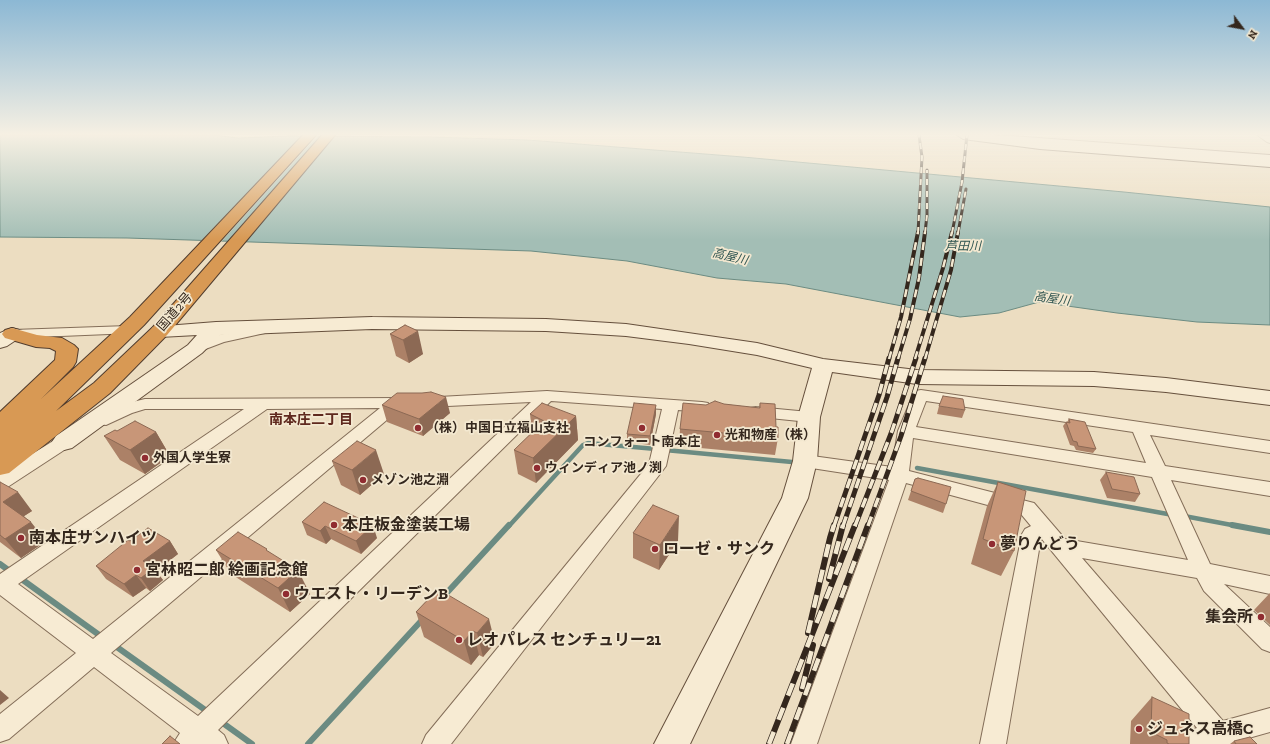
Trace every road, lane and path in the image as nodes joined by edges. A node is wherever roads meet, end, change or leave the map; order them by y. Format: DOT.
graph roads {
  1 [pos="278,170"];
  2 [pos="299,170"];
  3 [pos="306,325"];
  4 [pos="132,326"];
  5 [pos="164,326"];
  6 [pos="216,328"];
  7 [pos="4,337"];
  8 [pos="195,349"];
  9 [pos="823,365"];
  10 [pos="547,396"];
  11 [pos="1270,398"];
  12 [pos="264,403"];
  13 [pos="397,403"];
  14 [pos="671,404"];
  15 [pos="717,408"];
  16 [pos="740,410"];
  17 [pos="809,417"];
  18 [pos="0,426"];
  19 [pos="1139,428"];
  20 [pos="906,432"];
  21 [pos="64,442"];
  22 [pos="0,447"];
  23 [pos="1270,447"];
  24 [pos="805,461"];
  25 [pos="0,466"];
  26 [pos="1159,472"];
  27 [pos="900,476"];
  28 [pos="0,483"];
  29 [pos="1270,489"];
  30 [pos="1045,528"];
  31 [pos="1060,546"];
  32 [pos="1203,571"];
  33 [pos="7,580"];
  34 [pos="1270,585"];
  35 [pos="1270,642"];
  36 [pos="103,645"];
  37 [pos="1270,720"];
  38 [pos="0,730"];
  39 [pos="206,731"];
  40 [pos="1222,739"];
  41 [pos="435,744"];
  42 [pos="672,744"];
  43 [pos="804,744"];
  44 [pos="994,744"];
  45 [pos="1185,744"];
  1 -- 4 [label="highway, 国道2号"];
  2 -- 5 [label="highway, 国道2号"];
  3 -- 6 [label="street"];
  3 -- 8 [label="street"];
  3 -- 9 [label="street"];
  4 -- 7 [label="street"];
  4 -- 22 [label="highway, 国道2号"];
  5 -- 6 [label="street"];
  5 -- 25 [label="highway, 国道2号"];
  6 -- 8 [label="street"];
  7 -- 18 [label="highway"];
  8 -- 21 [label="street"];
  9 -- 11 [label="street"];
  9 -- 17 [label="street"];
  10 -- 13 [label="street"];
  10 -- 14 [label="street"];
  10 -- 39 [label="street"];
  12 -- 13 [label="street"];
  12 -- 21 [label="street"];
  12 -- 33 [label="street"];
  13 -- 36 [label="street"];
  14 -- 15 [label="street"];
  14 -- 41 [label="street"];
  16 -- 17 [label="street"];
  17 -- 24 [label="street"];
  19 -- 20 [label="street"];
  19 -- 23 [label="street"];
  19 -- 26 [label="street"];
  20 -- 26 [label="street"];
  20 -- 27 [label="street"];
  21 -- 28 [label="street"];
  24 -- 27 [label="street"];
  24 -- 42 [label="street"];
  26 -- 29 [label="street"];
  26 -- 32 [label="street"];
  27 -- 30 [label="street"];
  27 -- 43 [label="street"];
  30 -- 31 [label="street"];
  30 -- 44 [label="street"];
  31 -- 32 [label="street"];
  31 -- 40 [label="street"];
  32 -- 34 [label="street"];
  32 -- 35 [label="street"];
  33 -- 36 [label="street"];
  36 -- 38 [label="street"];
  36 -- 39 [label="street"];
  37 -- 40 [label="street"];
  40 -- 45 [label="street"];
}
